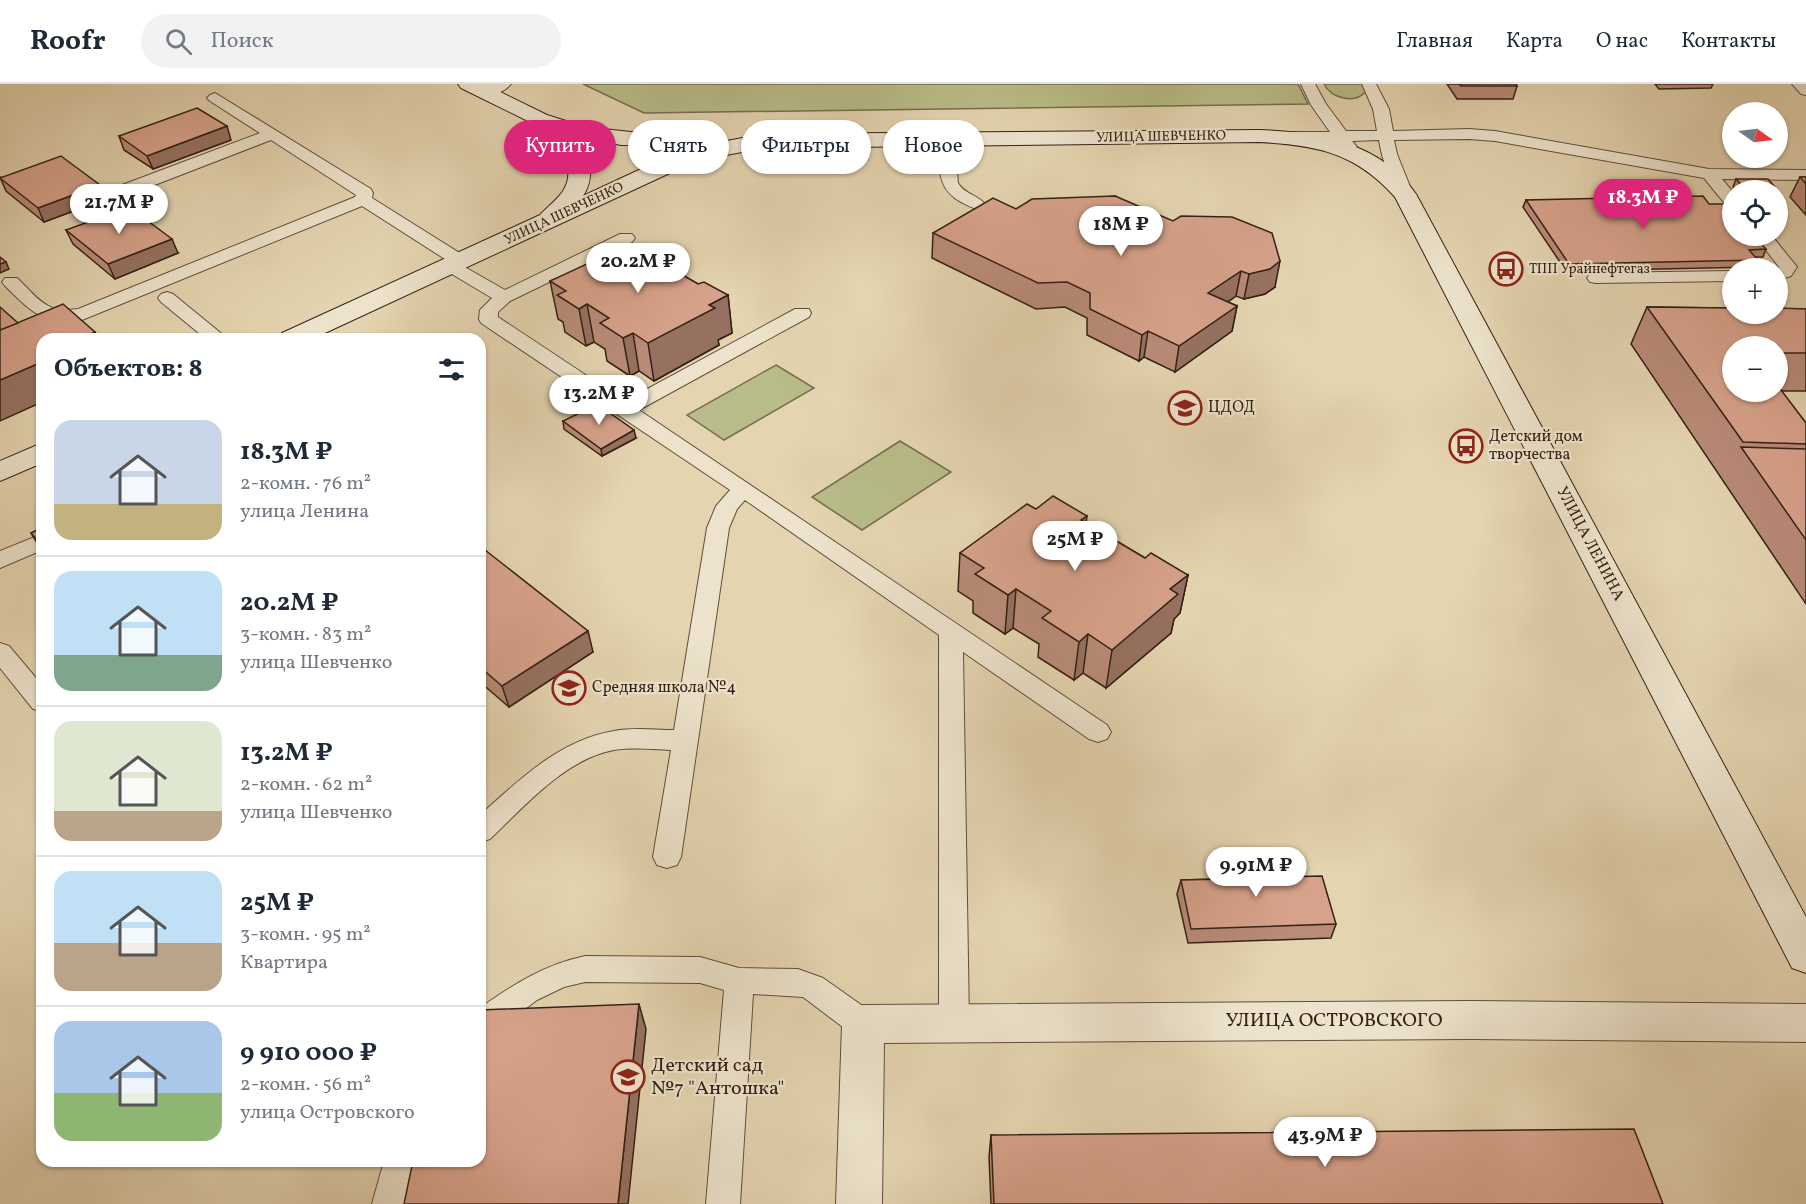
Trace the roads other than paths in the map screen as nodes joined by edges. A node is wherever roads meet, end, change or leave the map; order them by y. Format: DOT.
graph roads {
  1 [pos="1308,84"];
  2 [pos="1369,84"];
  3 [pos="1799,84"];
  4 [pos="484,86"];
  5 [pos="1806,91"];
  6 [pos="215,98"];
  7 [pos="530,116"];
  8 [pos="272,134"];
  9 [pos="1386,135"];
  10 [pos="984,139"];
  11 [pos="741,141"];
  12 [pos="1347,144"];
  13 [pos="741,146"];
  14 [pos="949,174"];
  15 [pos="1709,174"];
  16 [pos="1806,175"];
  17 [pos="128,189"];
  18 [pos="1722,189"];
  19 [pos="1405,194"];
  20 [pos="363,200"];
  21 [pos="977,204"];
  22 [pos="544,223"];
  23 [pos="626,238"];
  24 [pos="1771,246"];
  25 [pos="1781,258"];
  26 [pos="455,263"];
  27 [pos="1722,276"];
  28 [pos="1596,278"];
  29 [pos="11,282"];
  30 [pos="504,297"];
  31 [pos="167,298"];
  32 [pos="802,313"];
  33 [pos="211,333"];
  34 [pos="304,333"];
  35 [pos="623,411"];
  36 [pos="36,455"];
  37 [pos="0,471"];
  38 [pos="743,489"];
  39 [pos="36,544"];
  40 [pos="0,560"];
  41 [pos="951,632"];
  42 [pos="0,652"];
  43 [pos="36,695"];
  44 [pos="1098,732"];
  45 [pos="685,740"];
  46 [pos="486,825"];
  47 [pos="667,857"];
  48 [pos="1806,956"];
  49 [pos="740,981"];
  50 [pos="486,1021"];
  51 [pos="954,1023"];
  52 [pos="1806,1023"];
  53 [pos="863,1024"];
  54 [pos="398,1167"];
  55 [pos="389,1204"];
  56 [pos="723,1204"];
  57 [pos="859,1204"];
  1 -- 12 [label="lane"];
  2 -- 9 [label="lane"];
  3 -- 5 [label="lane"];
  4 -- 7 [label="main road"];
  6 -- 8 [label="lane"];
  7 -- 11 [label="main road"];
  7 -- 22 [label="main road"];
  8 -- 17 [label="lane"];
  8 -- 20 [label="lane"];
  9 -- 12 [label="lane"];
  9 -- 15 [label="lane"];
  9 -- 19 [label="lane"];
  10 -- 12 [label="main road, УЛИЦА ШЕВЧЕНКО"];
  12 -- 19 [label="main road, УЛИЦА ЛЕНИНА"];
  13 -- 22 [label="main road, УЛИЦА ШЕВЧЕНКО"];
  14 -- 21 [label="lane"];
  15 -- 16 [label="lane"];
  15 -- 18 [label="lane"];
  19 -- 48 [label="main road, УЛИЦА ЛЕНИНА"];
  20 -- 26 [label="lane"];
  20 -- 29 [label="lane"];
  22 -- 26 [label="main road, УЛИЦА ШЕВЧЕНКО"];
  23 -- 30 [label="lane"];
  24 -- 25 [label="lane"];
  26 -- 30 [label="lane"];
  26 -- 34 [label="main road, УЛИЦА ШЕВЧЕНКО"];
  27 -- 28 [label="lane"];
  30 -- 35 [label="lane"];
  31 -- 33 [label="lane"];
  32 -- 35 [label="lane"];
  35 -- 38 [label="lane"];
  36 -- 37 [label="main road"];
  38 -- 41 [label="lane"];
  38 -- 45 [label="lane"];
  39 -- 40 [label="lane"];
  41 -- 44 [label="lane"];
  41 -- 51 [label="lane"];
  42 -- 43 [label="lane"];
  45 -- 46 [label="lane"];
  45 -- 47 [label="lane"];
  49 -- 50 [label="lane"];
  49 -- 53 [label="lane"];
  49 -- 56 [label="lane"];
  51 -- 52 [label="main road, УЛИЦА ОСТРОВСКОГО"];
  51 -- 53 [label="main road, УЛИЦА ОСТРОВСКОГО"];
  53 -- 57 [label="main road"];
  54 -- 55 [label="lane"];
}
